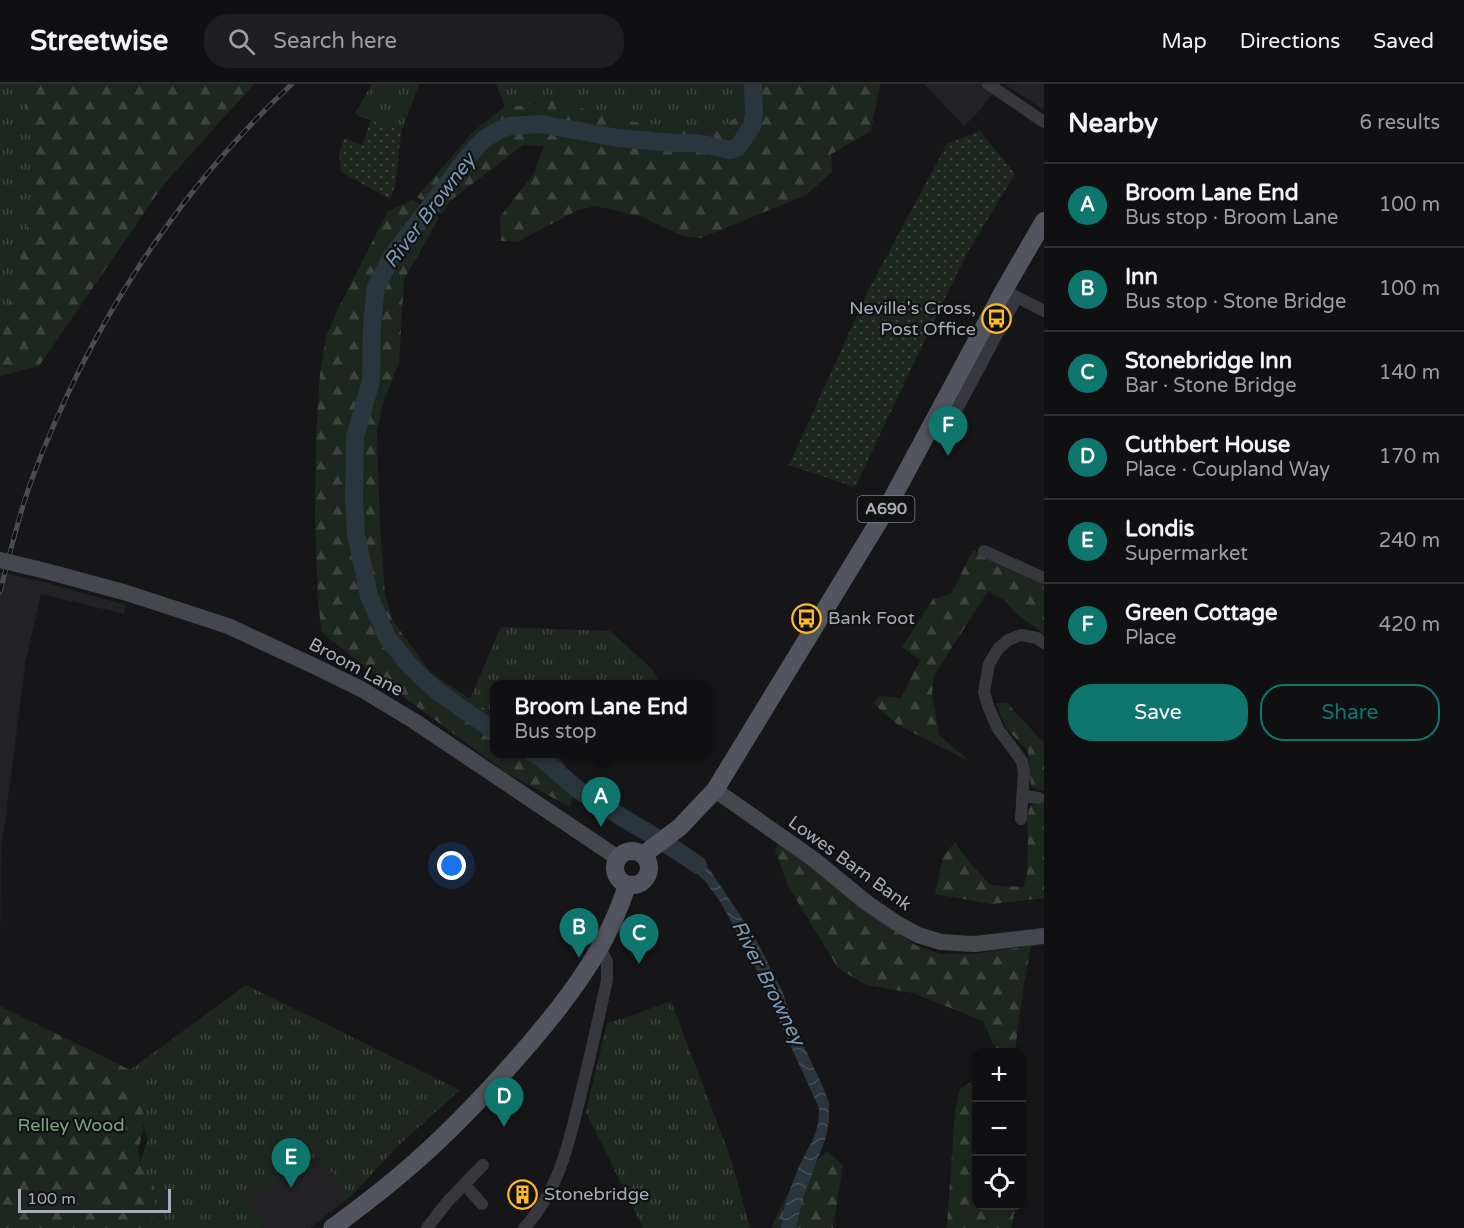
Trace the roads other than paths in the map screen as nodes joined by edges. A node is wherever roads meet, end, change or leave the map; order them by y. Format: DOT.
graph roads {
  1 [pos="988,84"];
  2 [pos="1044,122"];
  3 [pos="1044,220"];
  4 [pos="1010,294"];
  5 [pos="1044,312"];
  6 [pos="984,551"];
  7 [pos="0,560"];
  8 [pos="1044,578"];
  9 [pos="1044,643"];
  10 [pos="715,790"];
  11 [pos="1023,796"];
  12 [pos="1039,798"];
  13 [pos="1021,819"];
  14 [pos="643,855"];
  15 [pos="618,858"];
  16 [pos="627,885"];
  17 [pos="1044,936"];
  18 [pos="600,948"];
  19 [pos="483,1164"];
  20 [pos="465,1185"];
  21 [pos="482,1204"];
  22 [pos="332,1228"];
  23 [pos="428,1228"];
  24 [pos="524,1228"];
  1 -- 2 [label="street"];
  3 -- 4 [label="main road, A690"];
  4 -- 5 [label="street"];
  4 -- 10 [label="main road, A690"];
  6 -- 8 [label="street"];
  7 -- 15 [label="main road, Broom Lane, bridge"];
  9 -- 11 [label="street"];
  10 -- 14 [label="main road, A690"];
  10 -- 17 [label="main road, Lowes Barn Bank"];
  11 -- 12 [label="street"];
  11 -- 13 [label="street"];
  14 -- 15 [label="main road"];
  14 -- 16 [label="main road"];
  15 -- 16 [label="main road"];
  16 -- 18 [label="main road"];
  18 -- 22 [label="main road"];
  18 -- 24 [label="street"];
  19 -- 20 [label="street"];
  20 -- 21 [label="street"];
  20 -- 23 [label="street"];
}
